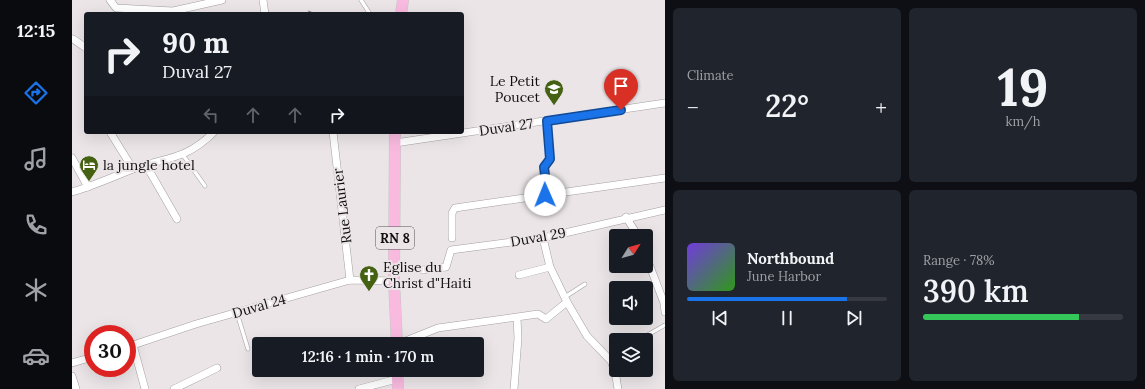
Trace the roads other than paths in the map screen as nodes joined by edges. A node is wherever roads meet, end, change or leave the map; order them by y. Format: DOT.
graph roads {
  1 [pos="110,0"];
  2 [pos="222,0"];
  3 [pos="263,0"];
  4 [pos="361,0"];
  5 [pos="403,0"];
  6 [pos="265,12"];
  7 [pos="369,12"];
  8 [pos="401,12"];
  9 [pos="74,39"];
  10 [pos="84,46"];
  11 [pos="665,103"];
  12 [pos="547,121"];
  13 [pos="464,130"];
  14 [pos="111,134"];
  15 [pos="212,134"];
  16 [pos="333,134"];
  17 [pos="431,134"];
  18 [pos="395,138"];
  19 [pos="183,155"];
  20 [pos="72,158"];
  21 [pos="146,165"];
  22 [pos="133,169"];
  23 [pos="665,178"];
  24 [pos="205,186"];
  25 [pos="88,188"];
  26 [pos="72,192"];
  27 [pos="545,195"];
  28 [pos="665,210"];
  29 [pos="626,218"];
  30 [pos="177,219"];
  31 [pos="633,229"];
  32 [pos="452,238"];
  33 [pos="543,238"];
  34 [pos="550,267"];
  35 [pos="423,270"];
  36 [pos="653,273"];
  37 [pos="519,275"];
  38 [pos="350,280"];
  39 [pos="394,281"];
  40 [pos="585,284"];
  41 [pos="566,300"];
  42 [pos="665,312"];
  43 [pos="236,313"];
  44 [pos="517,318"];
  45 [pos="665,325"];
  46 [pos="651,333"];
  47 [pos="398,337"];
  48 [pos="416,337"];
  49 [pos="136,344"];
  50 [pos="248,349"];
  51 [pos="84,360"];
  52 [pos="72,363"];
  53 [pos="136,363"];
  54 [pos="217,368"];
  55 [pos="72,376"];
  56 [pos="397,379"];
  57 [pos="76,389"];
  58 [pos="145,389"];
  59 [pos="174,389"];
  60 [pos="359,389"];
  61 [pos="514,389"];
  62 [pos="618,389"];
  1 -- 2 [label="street"];
  3 -- 6 [label="street"];
  4 -- 7 [label="lane"];
  5 -- 8 [label="main road"];
  9 -- 10 [label="street"];
  11 -- 12 [label="street, Duval 27"];
  12 -- 13 [label="street, Duval 27"];
  12 -- 27 [label="street"];
  14 -- 22 [label="street"];
  15 -- 19 [label="street"];
  16 -- 38 [label="street, Rue Laurier"];
  17 -- 18 [label="street, Duval 27"];
  18 -- 39 [label="main road, RN 8"];
  19 -- 21 [label="street"];
  19 -- 24 [label="lane"];
  20 -- 25 [label="street"];
  21 -- 22 [label="street"];
  21 -- 30 [label="street"];
  22 -- 25 [label="street"];
  23 -- 27 [label="street"];
  25 -- 26 [label="street"];
  27 -- 32 [label="street"];
  28 -- 29 [label="street, Duval 29"];
  29 -- 31 [label="street"];
  29 -- 33 [label="street, Duval 29"];
  33 -- 34 [label="street"];
  33 -- 35 [label="street, Duval 29"];
  34 -- 37 [label="street"];
  34 -- 41 [label="street"];
  36 -- 42 [label="street"];
  38 -- 39 [label="street, Duval 24"];
  38 -- 43 [label="street, Duval 24"];
  39 -- 47 [label="main road, RN 8"];
  40 -- 41 [label="lane"];
  41 -- 44 [label="street"];
  41 -- 62 [label="street"];
  43 -- 49 [label="street, Duval 24"];
  43 -- 50 [label="lane"];
  44 -- 48 [label="street"];
  44 -- 61 [label="street"];
  45 -- 46 [label="lane"];
  51 -- 52 [label="street"];
  53 -- 58 [label="street"];
  54 -- 59 [label="street"];
  55 -- 57 [label="street"];
  56 -- 60 [label="street"];
}
